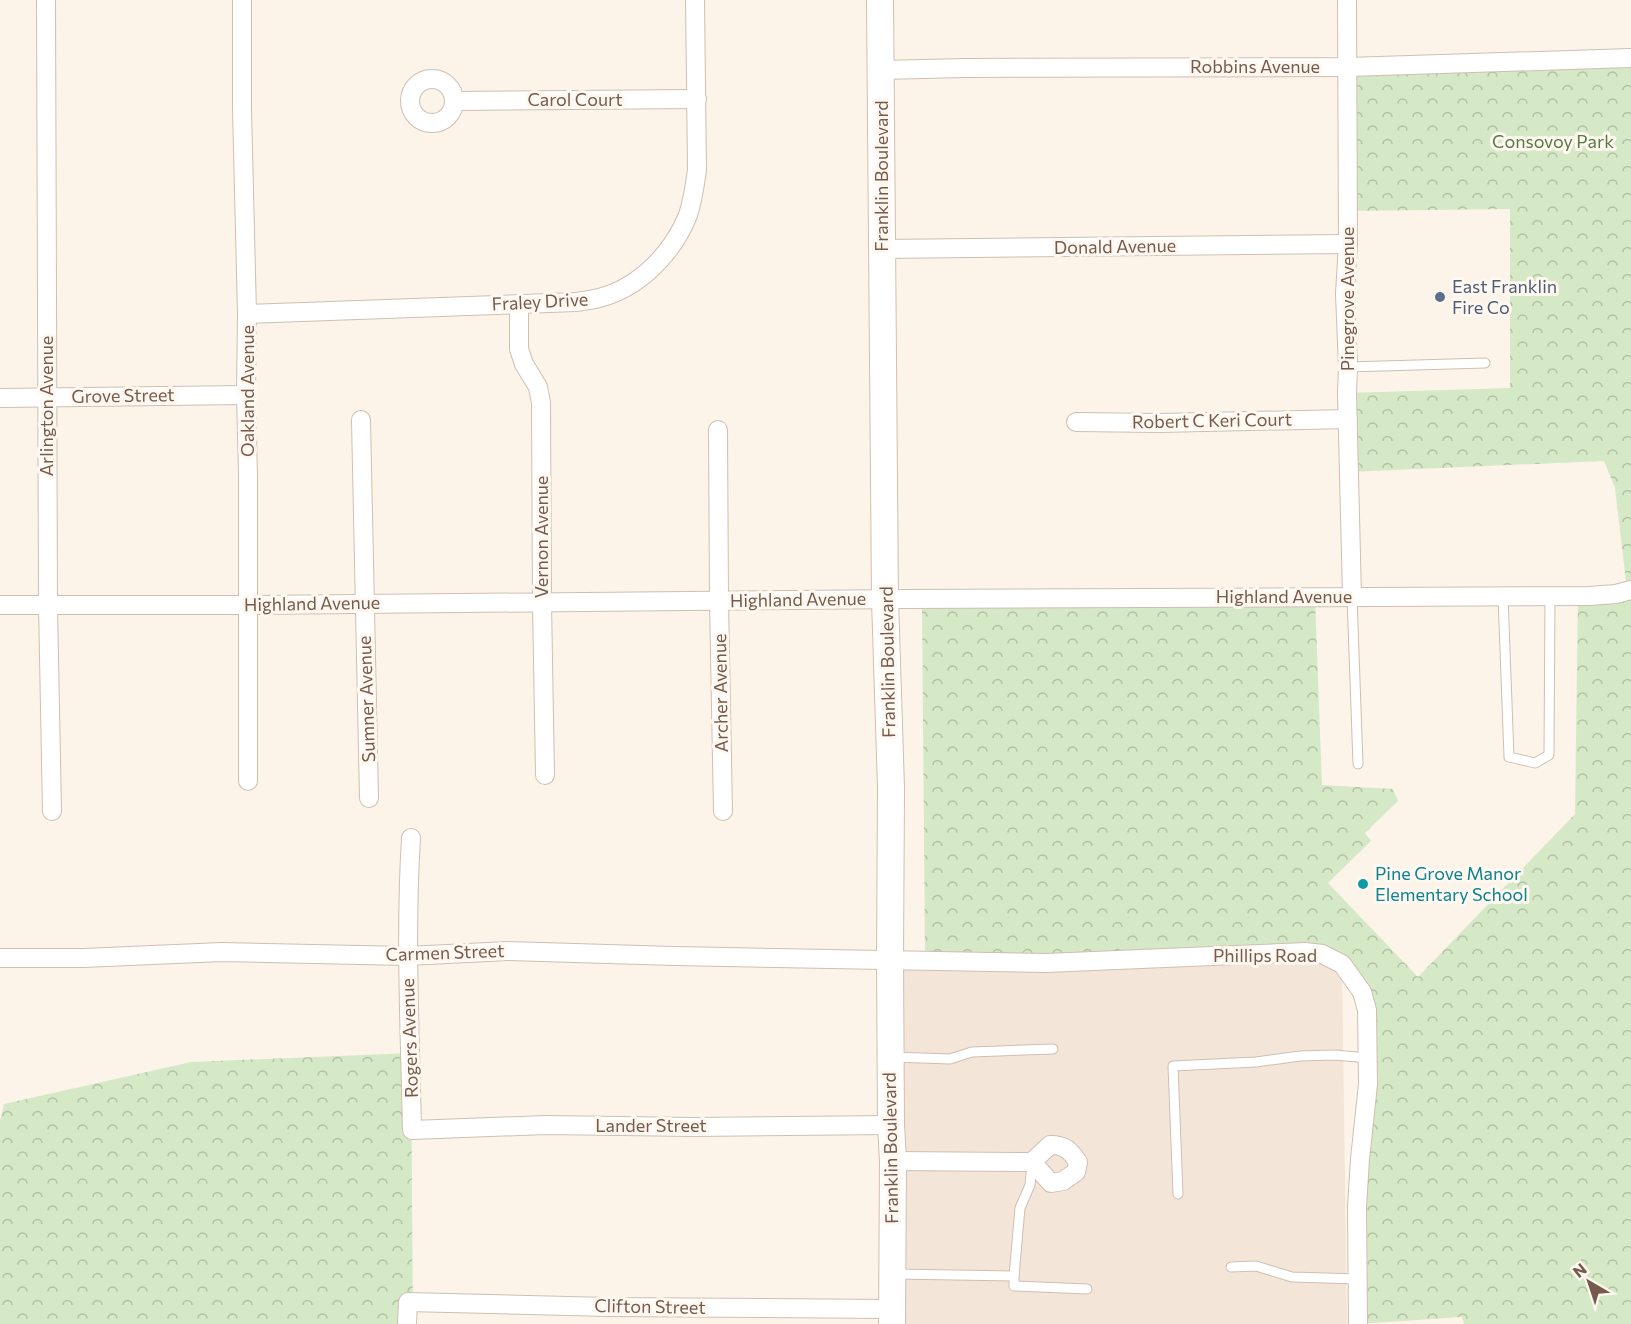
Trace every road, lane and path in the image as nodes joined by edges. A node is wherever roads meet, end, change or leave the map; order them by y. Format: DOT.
graph roads {
  1 [pos="46,0"];
  2 [pos="242,0"];
  3 [pos="695,0"];
  4 [pos="880,0"];
  5 [pos="1347,0"];
  6 [pos="1630,58"];
  7 [pos="1348,67"];
  8 [pos="881,70"];
  9 [pos="697,99"];
  10 [pos="454,101"];
  11 [pos="1347,244"];
  12 [pos="882,249"];
  13 [pos="519,304"];
  14 [pos="247,314"];
  15 [pos="1485,363"];
  16 [pos="1348,367"];
  17 [pos="246,395"];
  18 [pos="48,397"];
  19 [pos="0,398"];
  20 [pos="1348,419"];
  21 [pos="360,420"];
  22 [pos="1076,422"];
  23 [pos="718,430"];
  24 [pos="1631,590"];
  25 [pos="1550,596"];
  26 [pos="1352,597"];
  27 [pos="1503,597"];
  28 [pos="885,599"];
  29 [pos="719,601"];
  30 [pos="364,603"];
  31 [pos="542,603"];
  32 [pos="0,605"];
  33 [pos="48,605"];
  34 [pos="249,605"];
  35 [pos="1358,764"];
  36 [pos="545,775"];
  37 [pos="248,781"];
  38 [pos="369,798"];
  39 [pos="52,811"];
  40 [pos="723,811"];
  41 [pos="411,838"];
  42 [pos="407,956"];
  43 [pos="0,958"];
  44 [pos="890,959"];
  45 [pos="1053,1048"];
  46 [pos="890,1057"];
  47 [pos="1368,1058"];
  48 [pos="891,1125"];
  49 [pos="412,1130"];
  50 [pos="893,1161"];
  51 [pos="1032,1162"];
  52 [pos="1178,1194"];
  53 [pos="1231,1268"];
  54 [pos="892,1274"];
  55 [pos="1014,1276"];
  56 [pos="1358,1279"];
  57 [pos="1087,1289"];
  58 [pos="892,1316"];
  59 [pos="407,1324"];
  60 [pos="1358,1324"];
  1 -- 18 [label="street, Arlington Avenue"];
  2 -- 14 [label="street, Oakland Avenue"];
  3 -- 9 [label="street, Fraley Drive"];
  4 -- 8 [label="street, Franklin Boulevard"];
  5 -- 7 [label="street, Pinegrove Avenue"];
  6 -- 7 [label="street, Robbins Avenue"];
  7 -- 8 [label="street, Robbins Avenue"];
  7 -- 11 [label="street, Pinegrove Avenue"];
  8 -- 12 [label="street, Franklin Boulevard"];
  9 -- 10 [label="street, Carol Court"];
  9 -- 13 [label="street, Fraley Drive"];
  11 -- 12 [label="street, Donald Avenue"];
  11 -- 16 [label="street, Pinegrove Avenue"];
  12 -- 28 [label="street, Franklin Boulevard"];
  13 -- 14 [label="street, Fraley Drive"];
  13 -- 31 [label="street, Vernon Avenue"];
  14 -- 17 [label="street, Oakland Avenue"];
  15 -- 16 [label="lane"];
  16 -- 20 [label="street, Pinegrove Avenue"];
  17 -- 18 [label="street, Grove Street"];
  17 -- 34 [label="street, Oakland Avenue"];
  18 -- 19 [label="street, Grove Street"];
  18 -- 33 [label="street, Arlington Avenue"];
  20 -- 22 [label="street, Robert C Keri Court"];
  20 -- 26 [label="street, Pinegrove Avenue"];
  21 -- 30 [label="street, Sumner Avenue"];
  23 -- 29 [label="street, Archer Avenue"];
  24 -- 25 [label="street, Highland Avenue"];
  25 -- 27 [label="street, Highland Avenue"];
  25 -- 27 [label="lane"];
  26 -- 27 [label="street, Highland Avenue"];
  26 -- 28 [label="street, Highland Avenue"];
  26 -- 35 [label="lane"];
  28 -- 29 [label="street, Highland Avenue"];
  28 -- 44 [label="street, Franklin Boulevard"];
  29 -- 31 [label="street, Highland Avenue"];
  29 -- 40 [label="street, Archer Avenue"];
  30 -- 31 [label="street, Highland Avenue"];
  30 -- 34 [label="street, Highland Avenue"];
  30 -- 38 [label="street, Sumner Avenue"];
  31 -- 36 [label="street, Vernon Avenue"];
  32 -- 33 [label="street, Highland Avenue"];
  33 -- 34 [label="street, Highland Avenue"];
  33 -- 39 [label="street, Arlington Avenue"];
  34 -- 37 [label="street, Oakland Avenue"];
  41 -- 42 [label="street, Rogers Avenue"];
  42 -- 43 [label="street, Carmen Street"];
  42 -- 44 [label="street, Carmen Street"];
  42 -- 49 [label="street, Rogers Avenue"];
  44 -- 46 [label="street, Franklin Boulevard"];
  44 -- 47 [label="street, Phillips Road"];
  45 -- 46 [label="lane"];
  46 -- 48 [label="street, Franklin Boulevard"];
  47 -- 52 [label="lane"];
  47 -- 56 [label="street, Phillips Road"];
  48 -- 49 [label="street, Lander Street"];
  48 -- 50 [label="street, Franklin Boulevard"];
  50 -- 51 [label="street"];
  50 -- 54 [label="street, Franklin Boulevard"];
  51 -- 55 [label="lane"];
  53 -- 56 [label="lane"];
  54 -- 55 [label="lane"];
  54 -- 58 [label="street, Franklin Boulevard"];
  55 -- 57 [label="lane"];
  56 -- 60 [label="street, Phillips Road"];
  58 -- 59 [label="street, Clifton Street"];
}
